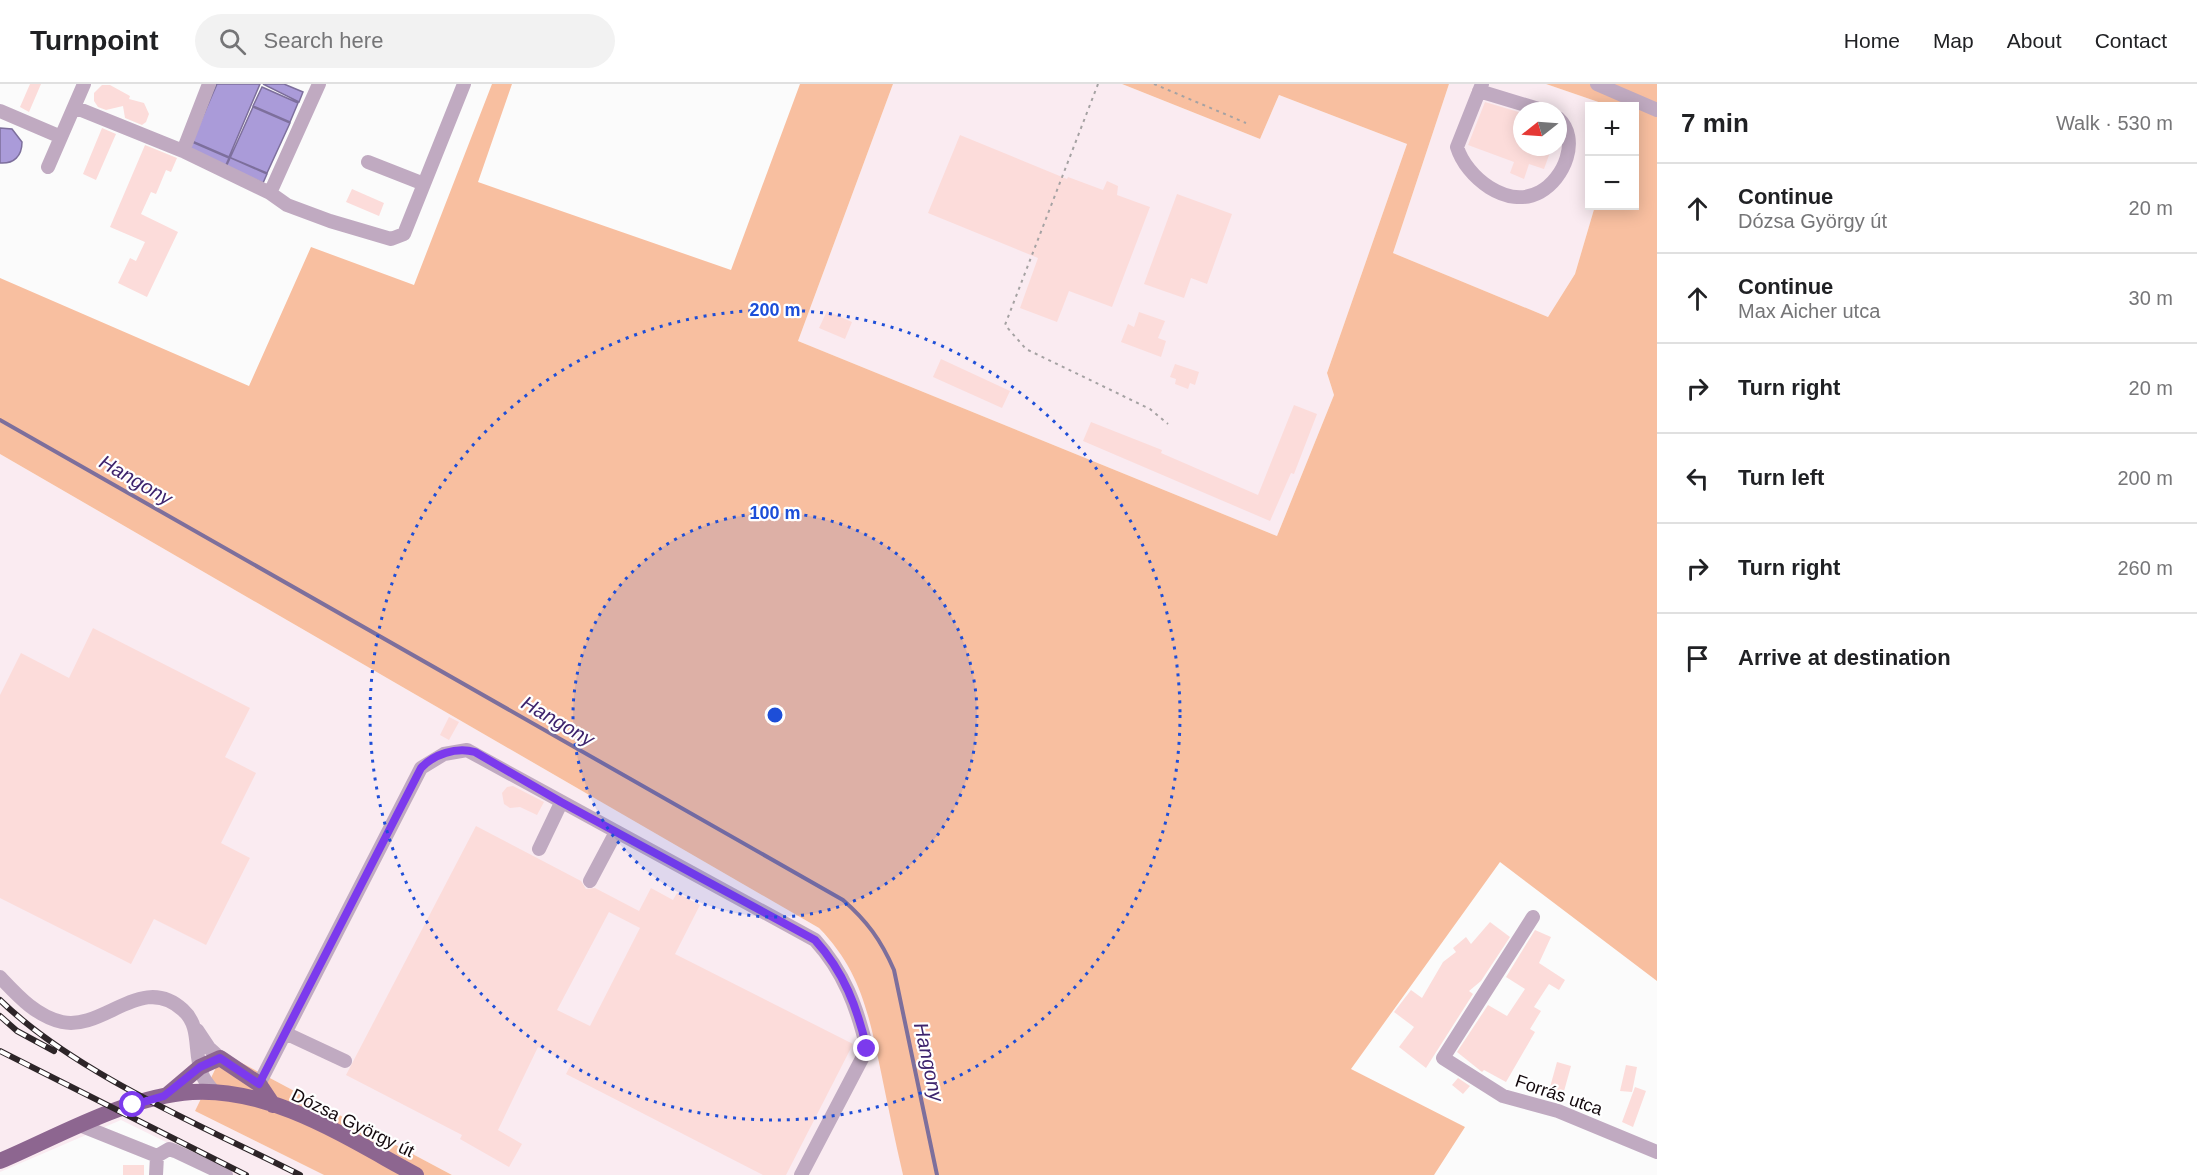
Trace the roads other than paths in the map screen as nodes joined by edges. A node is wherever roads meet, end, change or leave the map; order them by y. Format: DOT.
graph roads {
  1 [pos="84,84"];
  2 [pos="209,84"];
  3 [pos="319,84"];
  4 [pos="464,84"];
  5 [pos="1597,84"];
  6 [pos="1481,88"];
  7 [pos="1520,102"];
  8 [pos="74,107"];
  9 [pos="1657,110"];
  10 [pos="0,111"];
  11 [pos="1567,130"];
  12 [pos="61,137"];
  13 [pos="183,151"];
  14 [pos="1567,155"];
  15 [pos="1567,156"];
  16 [pos="368,162"];
  17 [pos="48,167"];
  18 [pos="424,184"];
  19 [pos="270,193"];
  20 [pos="561,802"];
  21 [pos="616,832"];
  22 [pos="539,849"];
  23 [pos="590,881"];
  24 [pos="1533,917"];
  25 [pos="0,977"];
  26 [pos="193,1024"];
  27 [pos="285,1032"];
  28 [pos="220,1058"];
  29 [pos="345,1061"];
  30 [pos="200,1067"];
  31 [pos="259,1084"];
  32 [pos="215,1093"];
  33 [pos="164,1096"];
  34 [pos="273,1105"];
  35 [pos="82,1126"];
  36 [pos="1657,1152"];
  37 [pos="157,1156"];
  38 [pos="0,1161"];
  39 [pos="156,1175"];
  40 [pos="226,1175"];
  41 [pos="416,1175"];
  42 [pos="801,1175"];
  1 -- 8 [label="street"];
  2 -- 13 [label="street"];
  3 -- 19 [label="street"];
  4 -- 18 [label="street"];
  5 -- 9 [label="street"];
  6 -- 7 [label="street"];
  6 -- 15 [label="street"];
  8 -- 12 [label="street"];
  8 -- 13 [label="street"];
  10 -- 12 [label="street"];
  11 -- 14 [label="street"];
  12 -- 17 [label="street"];
  13 -- 19 [label="street"];
  16 -- 18 [label="street"];
  18 -- 19 [label="street"];
  20 -- 21 [label="street"];
  20 -- 22 [label="street"];
  20 -- 27 [label="street"];
  21 -- 23 [label="street"];
  21 -- 42 [label="street"];
  24 -- 36 [label="street, Forrás utca"];
  25 -- 26 [label="street"];
  26 -- 28 [label="street"];
  26 -- 30 [label="street"];
  27 -- 29 [label="street"];
  27 -- 31 [label="street"];
  28 -- 30 [label="main road"];
  28 -- 31 [label="main road"];
  30 -- 32 [label="street"];
  30 -- 33 [label="main road"];
  31 -- 34 [label="main road"];
  32 -- 33 [label="main road, Dózsa György út"];
  32 -- 34 [label="main road, Dózsa György út"];
  33 -- 35 [label="main road, Dózsa György út"];
  34 -- 41 [label="main road, Dózsa György út"];
  35 -- 37 [label="street"];
  35 -- 38 [label="main road, Dózsa György út"];
  37 -- 39 [label="street"];
  37 -- 40 [label="street"];
}
